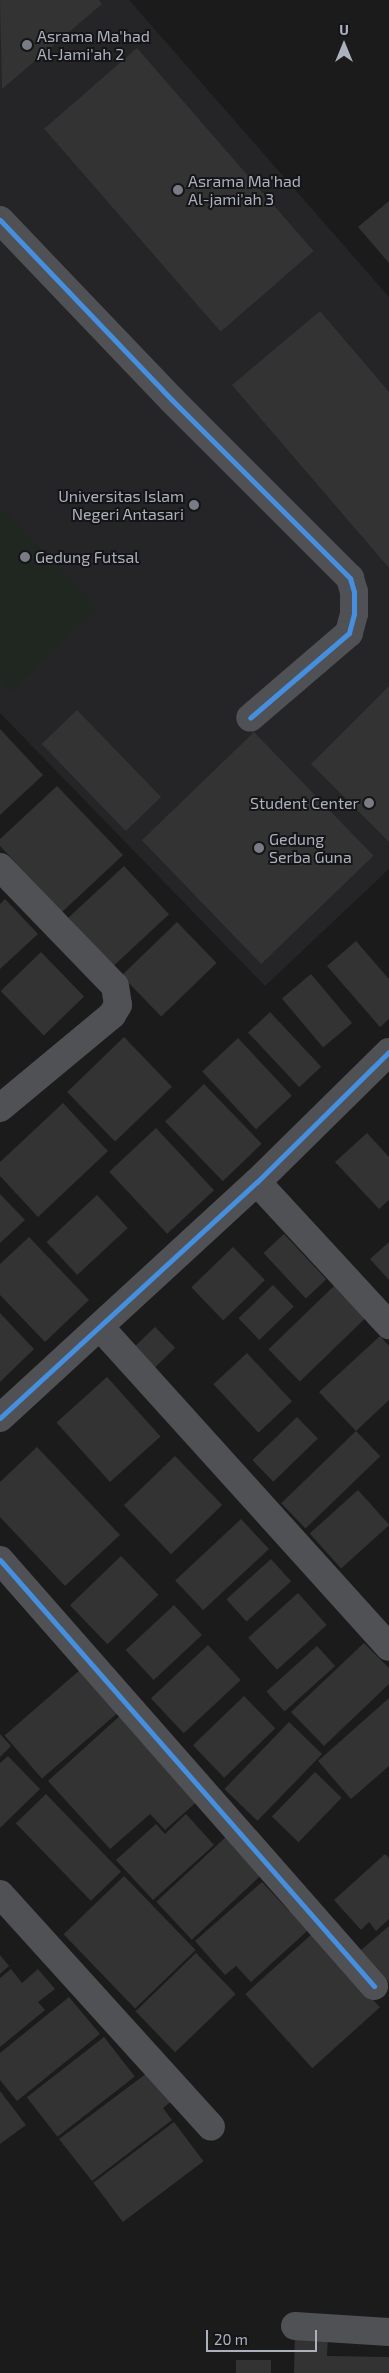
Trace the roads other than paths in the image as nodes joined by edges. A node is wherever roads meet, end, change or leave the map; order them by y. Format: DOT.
graph roads {
  1 [pos="0,220"];
  2 [pos="250,718"];
  3 [pos="0,867"];
  4 [pos="389,1052"];
  5 [pos="0,1108"];
  6 [pos="257,1182"];
  7 [pos="389,1325"];
  8 [pos="100,1327"];
  9 [pos="0,1418"];
  10 [pos="0,1560"];
  11 [pos="389,1647"];
  12 [pos="0,1894"];
  13 [pos="374,1986"];
  14 [pos="211,2127"];
  15 [pos="296,2326"];
  16 [pos="389,2332"];
  1 -- 2 [label="street"];
  3 -- 5 [label="street"];
  4 -- 6 [label="street"];
  6 -- 7 [label="street"];
  6 -- 8 [label="street"];
  8 -- 9 [label="street"];
  8 -- 11 [label="street"];
  10 -- 13 [label="street"];
  12 -- 14 [label="street"];
  15 -- 16 [label="street"];
}
